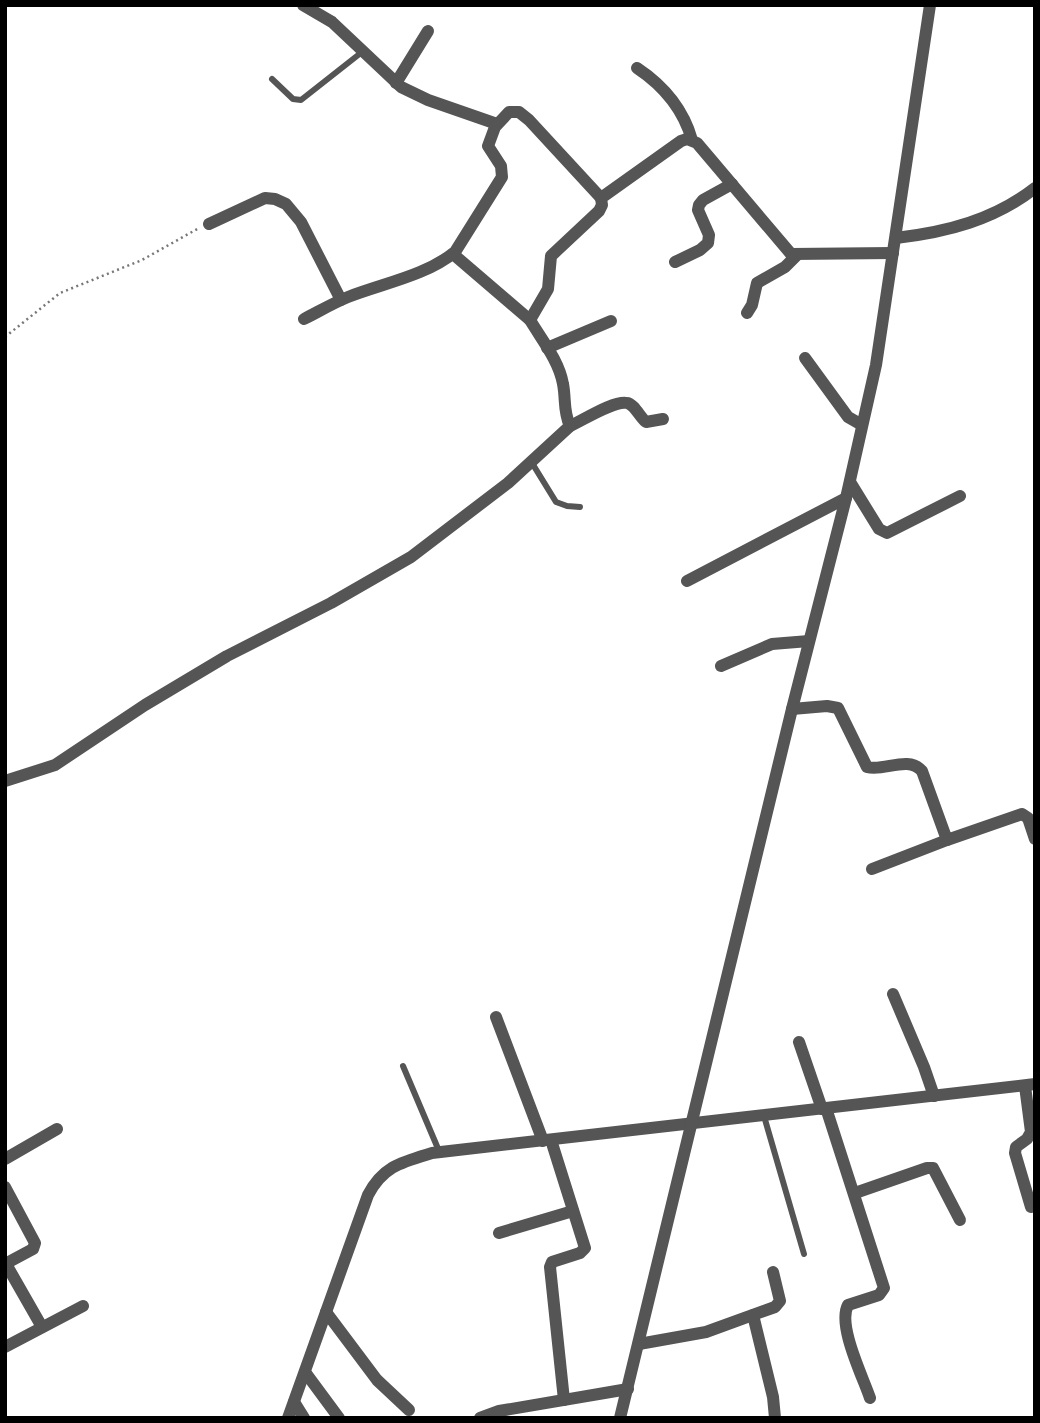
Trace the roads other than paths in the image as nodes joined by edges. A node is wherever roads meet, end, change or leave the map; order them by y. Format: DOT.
graph roads {
  1 [pos="303,5"];
  2 [pos="930,5"];
  3 [pos="428,31"];
  4 [pos="362,52"];
  5 [pos="637,68"];
  6 [pos="272,79"];
  7 [pos="396,83"];
  8 [pos="498,124"];
  9 [pos="692,140"];
  10 [pos="732,184"];
  11 [pos="1035,188"];
  12 [pos="601,198"];
  13 [pos="209,224"];
  14 [pos="896,238"];
  15 [pos="893,253"];
  16 [pos="453,254"];
  17 [pos="796,256"];
  18 [pos="675,262"];
  19 [pos="341,300"];
  20 [pos="747,313"];
  21 [pos="304,319"];
  22 [pos="530,320"];
  23 [pos="611,321"];
  24 [pos="547,348"];
  25 [pos="805,358"];
  26 [pos="663,419"];
  27 [pos="862,425"];
  28 [pos="570,426"];
  29 [pos="532,463"];
  30 [pos="850,482"];
  31 [pos="960,496"];
  32 [pos="846,498"];
  33 [pos="580,507"];
  34 [pos="687,581"];
  35 [pos="810,641"];
  36 [pos="721,666"];
  37 [pos="792,709"];
  38 [pos="5,781"];
  39 [pos="1035,839"];
  40 [pos="947,840"];
  41 [pos="872,869"];
  42 [pos="893,994"];
  43 [pos="496,1017"];
  44 [pos="799,1042"];
  45 [pos="403,1066"];
  46 [pos="1030,1085"];
  47 [pos="932,1091"];
  48 [pos="822,1104"];
  49 [pos="764,1115"];
  50 [pos="691,1124"];
  51 [pos="57,1129"];
  52 [pos="543,1137"];
  53 [pos="438,1149"];
  54 [pos="5,1159"];
  55 [pos="5,1187"];
  56 [pos="855,1193"];
  57 [pos="1031,1207"];
  58 [pos="573,1210"];
  59 [pos="960,1220"];
  60 [pos="499,1233"];
  61 [pos="804,1254"];
  62 [pos="5,1264"];
  63 [pos="774,1272"];
  64 [pos="83,1306"];
  65 [pos="326,1312"];
  66 [pos="753,1315"];
  67 [pos="42,1327"];
  68 [pos="639,1344"];
  69 [pos="5,1347"];
  70 [pos="304,1372"];
  71 [pos="628,1389"];
  72 [pos="870,1398"];
  73 [pos="564,1400"];
  74 [pos="294,1402"];
  75 [pos="409,1410"];
  76 [pos="288,1418"];
  77 [pos="304,1418"];
  78 [pos="339,1418"];
  79 [pos="480,1418"];
  80 [pos="620,1418"];
  81 [pos="775,1418"];
  1 -- 4 [label="street"];
  2 -- 14 [label="street"];
  3 -- 7 [label="street"];
  4 -- 6 [label="lane"];
  4 -- 7 [label="street"];
  5 -- 9 [label="street"];
  7 -- 8 [label="street"];
  8 -- 12 [label="street"];
  8 -- 16 [label="street"];
  9 -- 10 [label="street"];
  9 -- 12 [label="street"];
  10 -- 17 [label="street"];
  10 -- 18 [label="street"];
  11 -- 14 [label="street"];
  12 -- 22 [label="street"];
  13 -- 19 [label="street"];
  14 -- 15 [label="street"];
  15 -- 17 [label="street"];
  15 -- 27 [label="street"];
  16 -- 19 [label="street"];
  16 -- 22 [label="street"];
  17 -- 20 [label="street"];
  19 -- 21 [label="street"];
  22 -- 24 [label="street"];
  23 -- 24 [label="street"];
  24 -- 28 [label="street"];
  25 -- 27 [label="street"];
  26 -- 28 [label="street"];
  27 -- 30 [label="street"];
  28 -- 29 [label="street"];
  29 -- 33 [label="lane"];
  29 -- 38 [label="street"];
  30 -- 31 [label="street"];
  30 -- 32 [label="street"];
  32 -- 34 [label="street"];
  32 -- 35 [label="street"];
  35 -- 36 [label="street"];
  35 -- 37 [label="street"];
  37 -- 40 [label="street"];
  37 -- 50 [label="street"];
  39 -- 40 [label="street"];
  40 -- 41 [label="street"];
  42 -- 47 [label="street"];
  43 -- 52 [label="street"];
  44 -- 48 [label="street"];
  45 -- 53 [label="lane"];
  46 -- 47 [label="street"];
  46 -- 57 [label="street"];
  47 -- 48 [label="street"];
  48 -- 49 [label="street"];
  48 -- 56 [label="street"];
  49 -- 50 [label="street"];
  49 -- 61 [label="lane"];
  50 -- 52 [label="street"];
  50 -- 68 [label="street"];
  51 -- 54 [label="street"];
  52 -- 53 [label="street"];
  52 -- 58 [label="street"];
  53 -- 65 [label="street"];
  55 -- 62 [label="street"];
  56 -- 59 [label="street"];
  56 -- 72 [label="street"];
  58 -- 60 [label="street"];
  58 -- 73 [label="street"];
  62 -- 67 [label="street"];
  63 -- 66 [label="street"];
  64 -- 67 [label="street"];
  65 -- 70 [label="street"];
  65 -- 75 [label="street"];
  66 -- 68 [label="street"];
  66 -- 81 [label="street"];
  67 -- 69 [label="street"];
  68 -- 71 [label="street"];
  70 -- 74 [label="street"];
  70 -- 78 [label="street"];
  71 -- 73 [label="street"];
  71 -- 80 [label="street"];
  73 -- 79 [label="street"];
  74 -- 76 [label="street"];
  74 -- 77 [label="street"];
}
